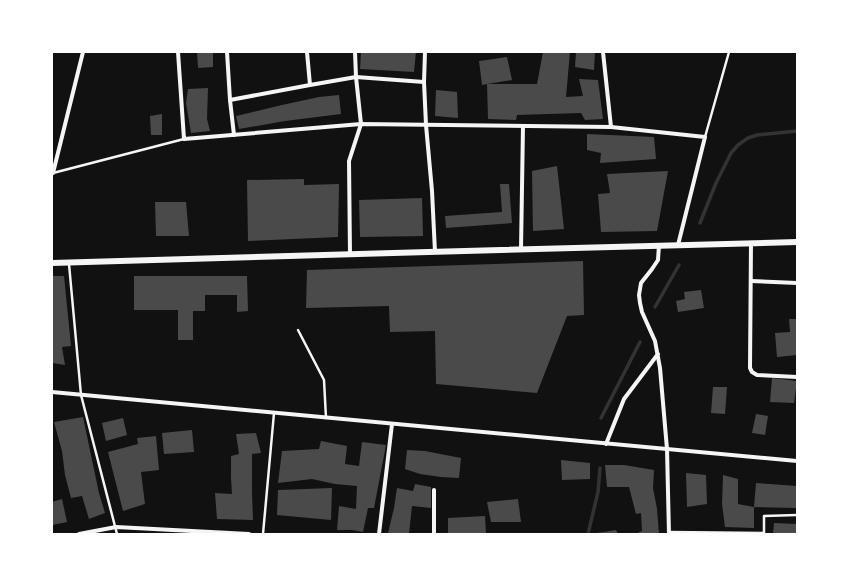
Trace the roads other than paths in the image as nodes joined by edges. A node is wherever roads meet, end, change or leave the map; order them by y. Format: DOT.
graph roads {
  1 [pos="83,52"];
  2 [pos="178,52"];
  3 [pos="227,52"];
  4 [pos="307,52"];
  5 [pos="355,52"];
  6 [pos="425,52"];
  7 [pos="603,52"];
  8 [pos="729,52"];
  9 [pos="356,77"];
  10 [pos="424,82"];
  11 [pos="310,85"];
  12 [pos="230,100"];
  13 [pos="361,124"];
  14 [pos="426,125"];
  15 [pos="523,126"];
  16 [pos="611,128"];
  17 [pos="234,135"];
  18 [pos="705,137"];
  19 [pos="184,139"];
  20 [pos="52,173"];
  21 [pos="797,242"];
  22 [pos="751,243"];
  23 [pos="659,245"];
  24 [pos="678,245"];
  25 [pos="522,249"];
  26 [pos="435,252"];
  27 [pos="350,255"];
  28 [pos="69,263"];
  29 [pos="52,264"];
  30 [pos="751,281"];
  31 [pos="797,283"];
  32 [pos="298,330"];
  33 [pos="658,354"];
  34 [pos="797,377"];
  35 [pos="52,392"];
  36 [pos="81,395"];
  37 [pos="274,413"];
  38 [pos="326,418"];
  39 [pos="392,424"];
  40 [pos="606,444"];
  41 [pos="667,449"];
  42 [pos="797,461"];
  43 [pos="434,490"];
  44 [pos="797,515"];
  45 [pos="116,526"];
  46 [pos="210,533"];
  47 [pos="669,533"];
  48 [pos="80,534"];
  49 [pos="117,534"];
  50 [pos="249,534"];
  51 [pos="263,534"];
  52 [pos="379,534"];
  53 [pos="434,534"];
  1 -- 20 [label="street"];
  2 -- 19 [label="street"];
  3 -- 12 [label="street"];
  4 -- 11 [label="street"];
  5 -- 9 [label="street"];
  6 -- 10 [label="street"];
  7 -- 16 [label="street"];
  8 -- 18 [label="lane"];
  9 -- 10 [label="street"];
  9 -- 11 [label="street"];
  9 -- 13 [label="street"];
  10 -- 14 [label="street"];
  11 -- 12 [label="street"];
  12 -- 17 [label="street"];
  13 -- 14 [label="street"];
  13 -- 17 [label="street"];
  13 -- 27 [label="street"];
  14 -- 15 [label="street"];
  14 -- 26 [label="street"];
  15 -- 16 [label="street"];
  15 -- 25 [label="street"];
  16 -- 18 [label="street"];
  17 -- 19 [label="street"];
  18 -- 24 [label="street"];
  19 -- 20 [label="lane"];
  21 -- 22 [label="street"];
  22 -- 24 [label="street"];
  22 -- 30 [label="street"];
  23 -- 24 [label="street"];
  23 -- 25 [label="street"];
  23 -- 33 [label="street"];
  25 -- 26 [label="street"];
  26 -- 27 [label="street"];
  27 -- 28 [label="street"];
  28 -- 29 [label="street"];
  28 -- 36 [label="lane"];
  30 -- 31 [label="street"];
  30 -- 34 [label="street"];
  32 -- 38 [label="lane"];
  33 -- 40 [label="street"];
  33 -- 41 [label="street"];
  35 -- 36 [label="street"];
  36 -- 37 [label="street"];
  36 -- 45 [label="lane"];
  37 -- 38 [label="street"];
  37 -- 51 [label="lane"];
  38 -- 39 [label="street"];
  39 -- 40 [label="street"];
  39 -- 52 [label="street"];
  40 -- 41 [label="street"];
  41 -- 42 [label="street"];
  41 -- 47 [label="street"];
  43 -- 53 [label="street"];
  44 -- 47 [label="lane"];
  45 -- 46 [label="street"];
  45 -- 48 [label="street"];
  45 -- 49 [label="lane"];
  46 -- 50 [label="street"];
}
